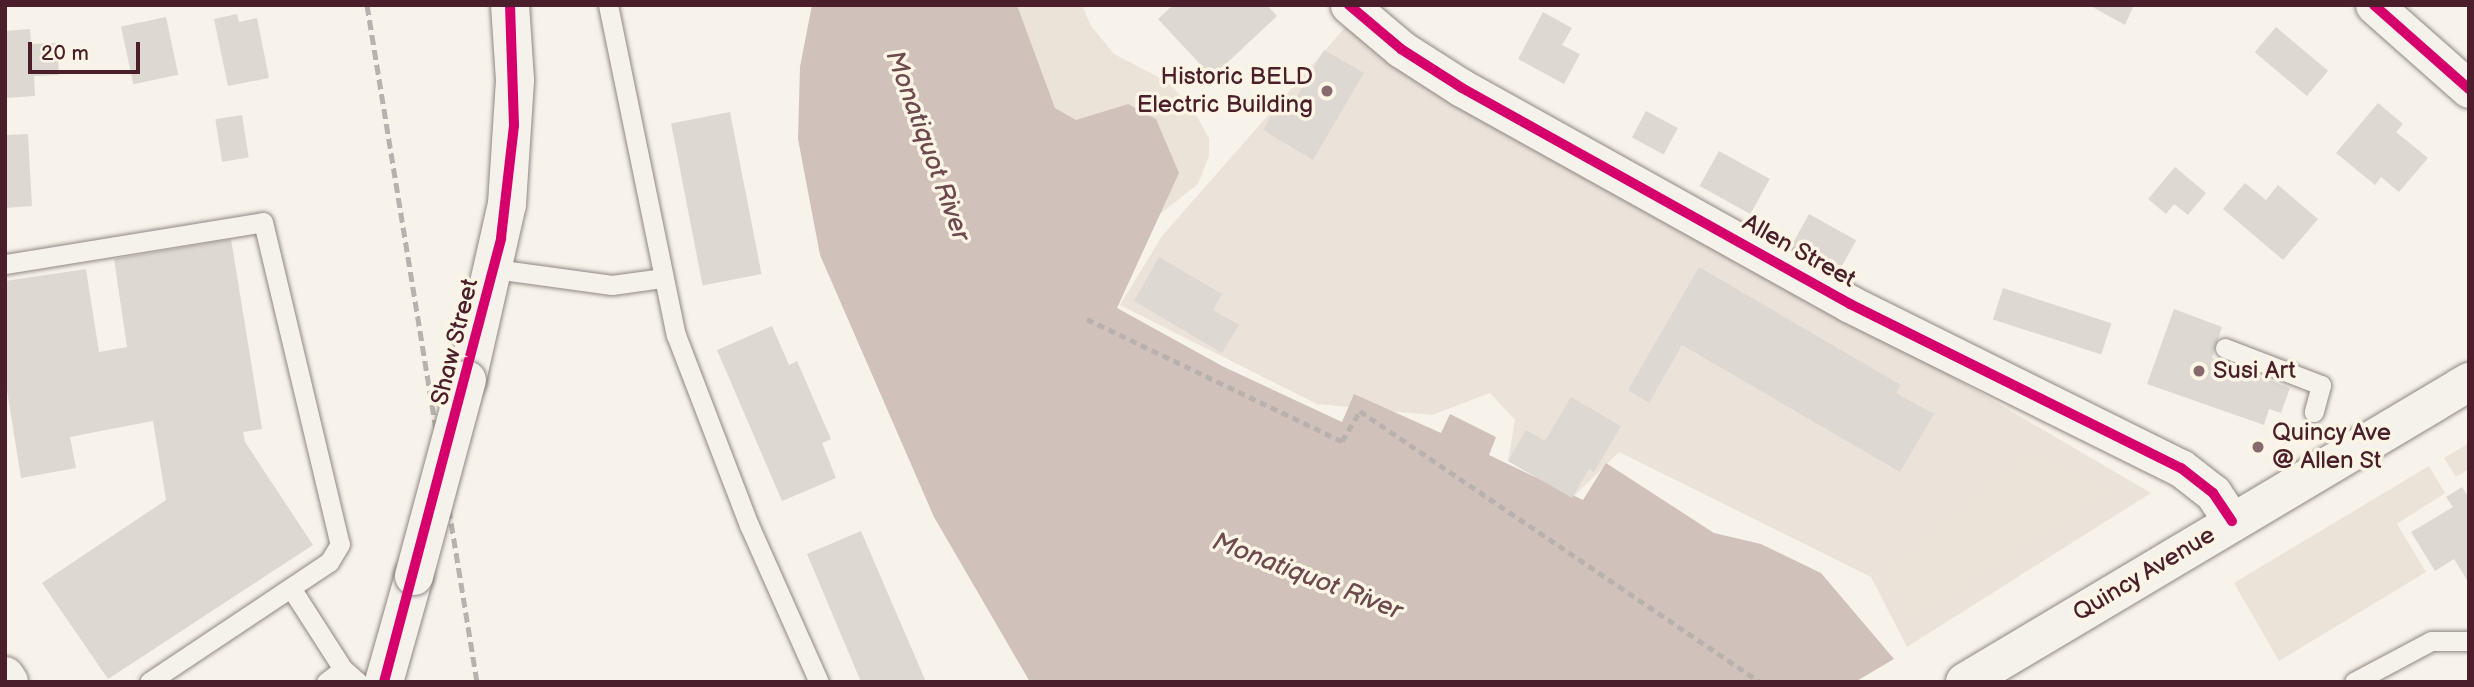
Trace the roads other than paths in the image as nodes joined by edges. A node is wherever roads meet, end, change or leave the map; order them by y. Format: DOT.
graph roads {
  1 [pos="510,5"];
  2 [pos="608,5"];
  3 [pos="1349,5"];
  4 [pos="2374,5"];
  5 [pos="2469,89"];
  6 [pos="5,264"];
  7 [pos="495,269"];
  8 [pos="662,278"];
  9 [pos="2225,348"];
  10 [pos="2469,382"];
  11 [pos="2314,412"];
  12 [pos="2232,521"];
  13 [pos="291,589"];
  14 [pos="2469,641"];
  15 [pos="351,675"];
  16 [pos="5,676"];
  17 [pos="9,682"];
  18 [pos="149,682"];
  19 [pos="326,682"];
  20 [pos="384,682"];
  21 [pos="819,682"];
  22 [pos="1965,682"];
  23 [pos="2354,682"];
  1 -- 7 [label="street, Shaw Street"];
  2 -- 8 [label="lane"];
  3 -- 12 [label="street, Allen Street"];
  4 -- 5 [label="street"];
  6 -- 13 [label="lane"];
  7 -- 8 [label="lane"];
  7 -- 20 [label="street, Shaw Street, bridge"];
  8 -- 21 [label="lane"];
  9 -- 11 [label="lane"];
  10 -- 12 [label="street, Quincy Avenue"];
  12 -- 22 [label="street, Quincy Avenue"];
  13 -- 15 [label="lane"];
  13 -- 18 [label="lane"];
  14 -- 23 [label="lane"];
  15 -- 19 [label="lane"];
  16 -- 17 [label="street"];
}
